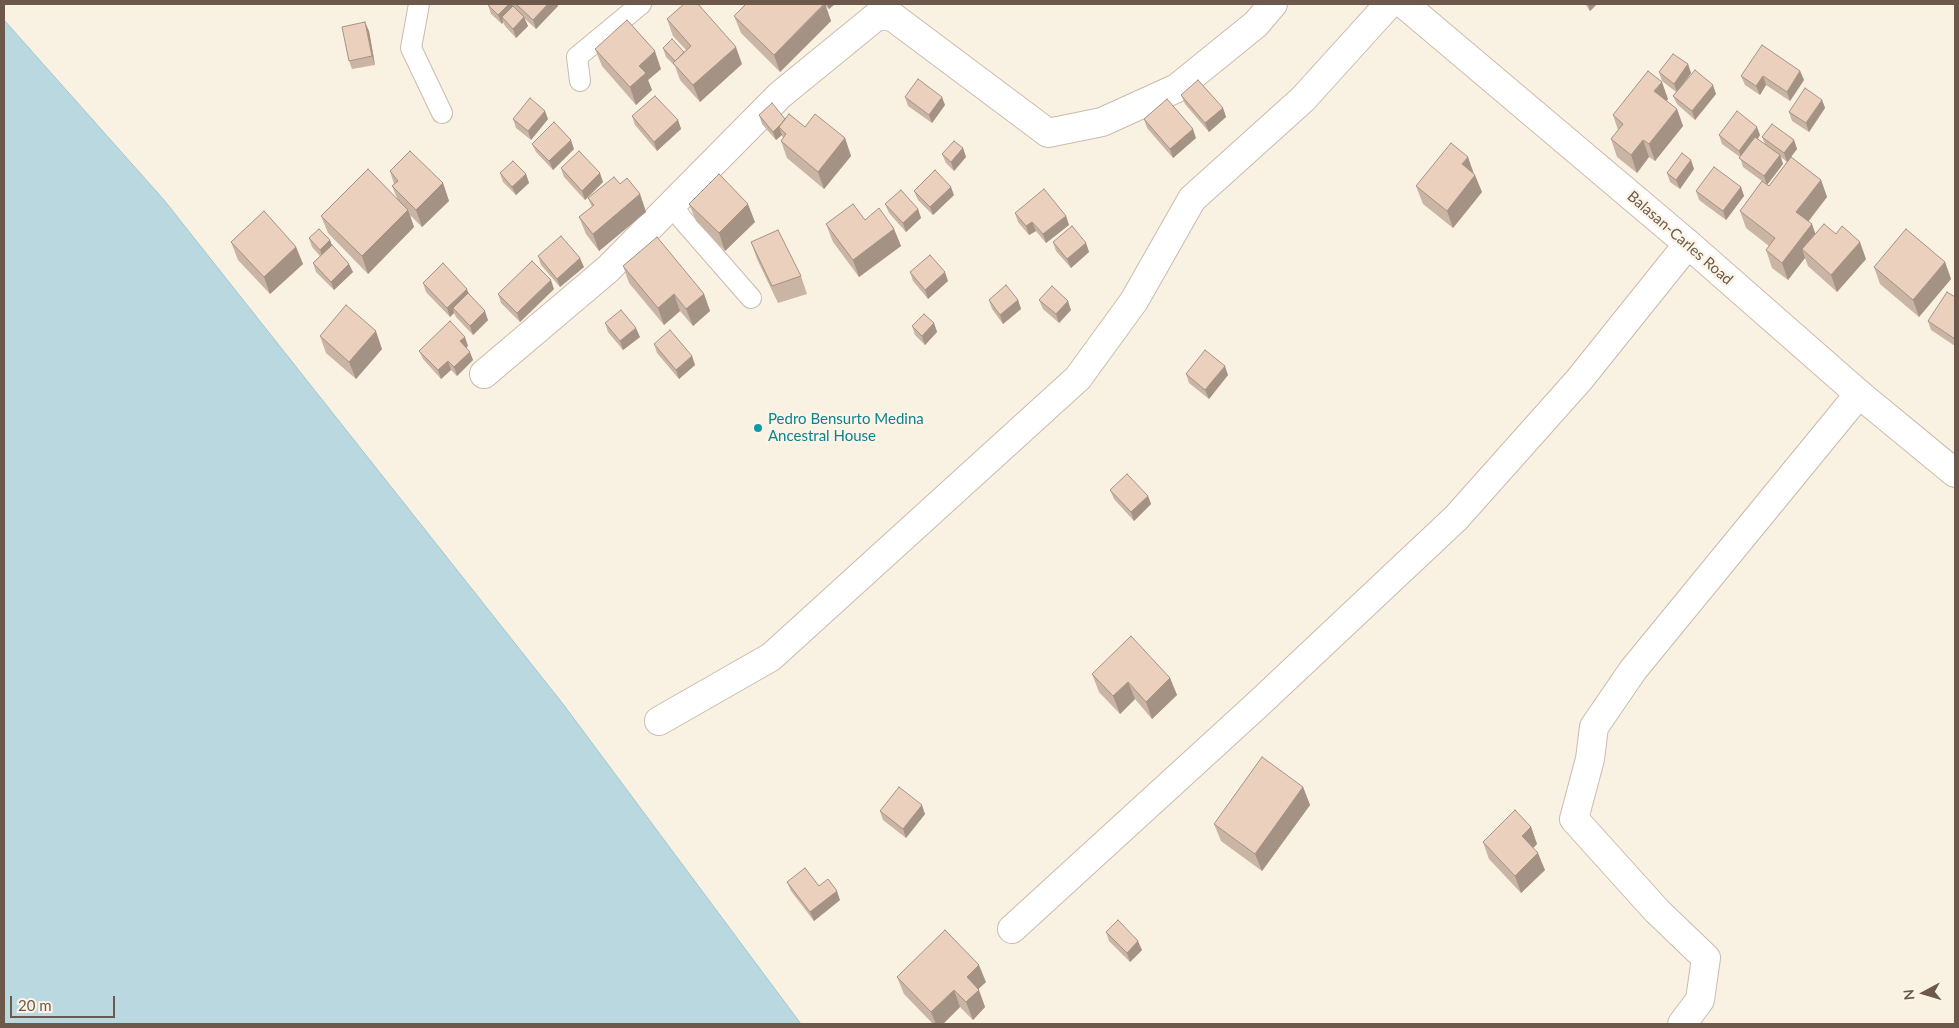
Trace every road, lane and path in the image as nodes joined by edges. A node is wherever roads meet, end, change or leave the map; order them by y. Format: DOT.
graph roads {
  1 [pos="419,4"];
  2 [pos="641,4"];
  3 [pos="1273,4"];
  4 [pos="1389,4"];
  5 [pos="1404,4"];
  6 [pos="580,81"];
  7 [pos="442,114"];
  8 [pos="672,203"];
  9 [pos="1688,244"];
  10 [pos="751,298"];
  11 [pos="484,374"];
  12 [pos="1859,394"];
  13 [pos="1955,473"];
  14 [pos="659,721"];
  15 [pos="1012,929"];
  16 [pos="1682,1024"];
  1 -- 7 [label="lane"];
  2 -- 6 [label="lane"];
  3 -- 8 [label="street"];
  4 -- 14 [label="street"];
  5 -- 9 [label="street, Balasan-Carles Road"];
  8 -- 10 [label="lane"];
  8 -- 11 [label="street"];
  9 -- 12 [label="street, Balasan-Carles Road"];
  9 -- 15 [label="street"];
  12 -- 13 [label="street, Balasan-Carles Road"];
  12 -- 16 [label="street"];
}
